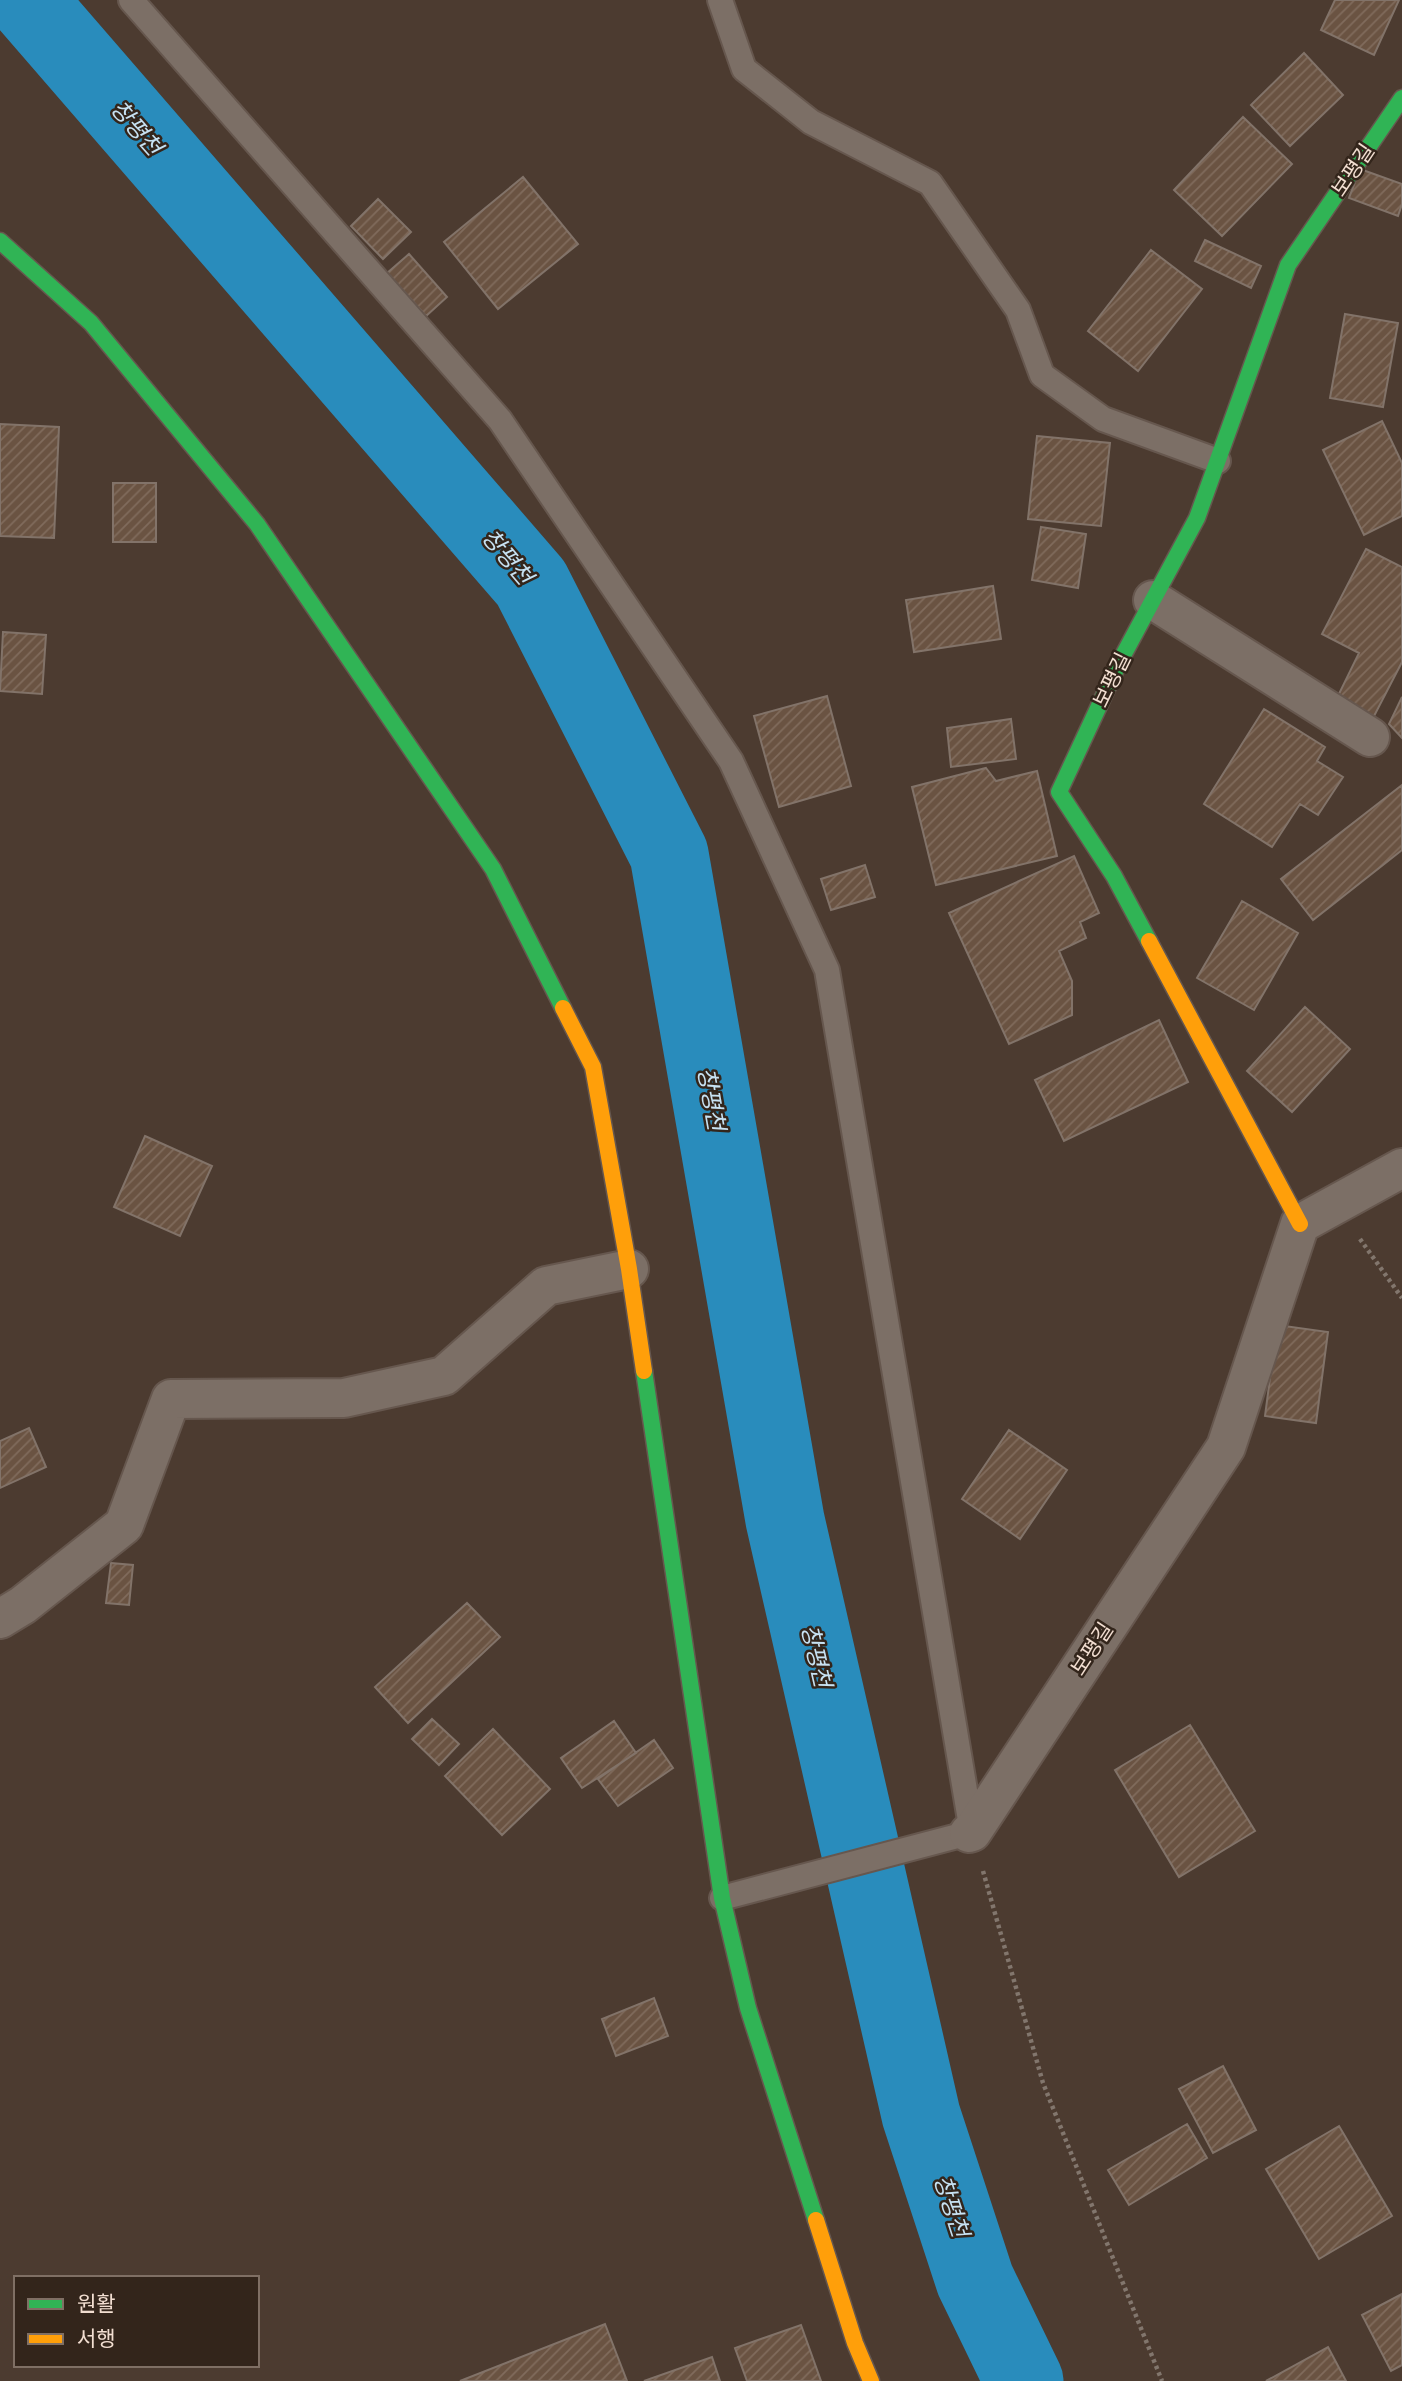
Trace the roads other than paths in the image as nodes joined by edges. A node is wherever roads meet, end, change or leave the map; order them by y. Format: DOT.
graph roads {
  1 [pos="131,0"];
  2 [pos="720,0"];
  3 [pos="1395,119"];
  4 [pos="0,241"];
  5 [pos="1218,461"];
  6 [pos="1153,600"];
  7 [pos="1370,737"];
  8 [pos="1402,1168"];
  9 [pos="1300,1224"];
  10 [pos="629,1269"];
  11 [pos="0,1619"];
  12 [pos="971,1832"];
  13 [pos="722,1898"];
  14 [pos="871,2381"];
  1 -- 12 [label="lane"];
  2 -- 5 [label="lane"];
  3 -- 5 [label="street, 보평길"];
  4 -- 10 [label="street"];
  5 -- 6 [label="street, 보평길"];
  6 -- 7 [label="street"];
  6 -- 9 [label="street, 보평길"];
  8 -- 9 [label="street"];
  9 -- 12 [label="street, 보평길"];
  10 -- 11 [label="street"];
  10 -- 13 [label="street"];
  12 -- 13 [label="lane"];
  13 -- 14 [label="street"];
}
